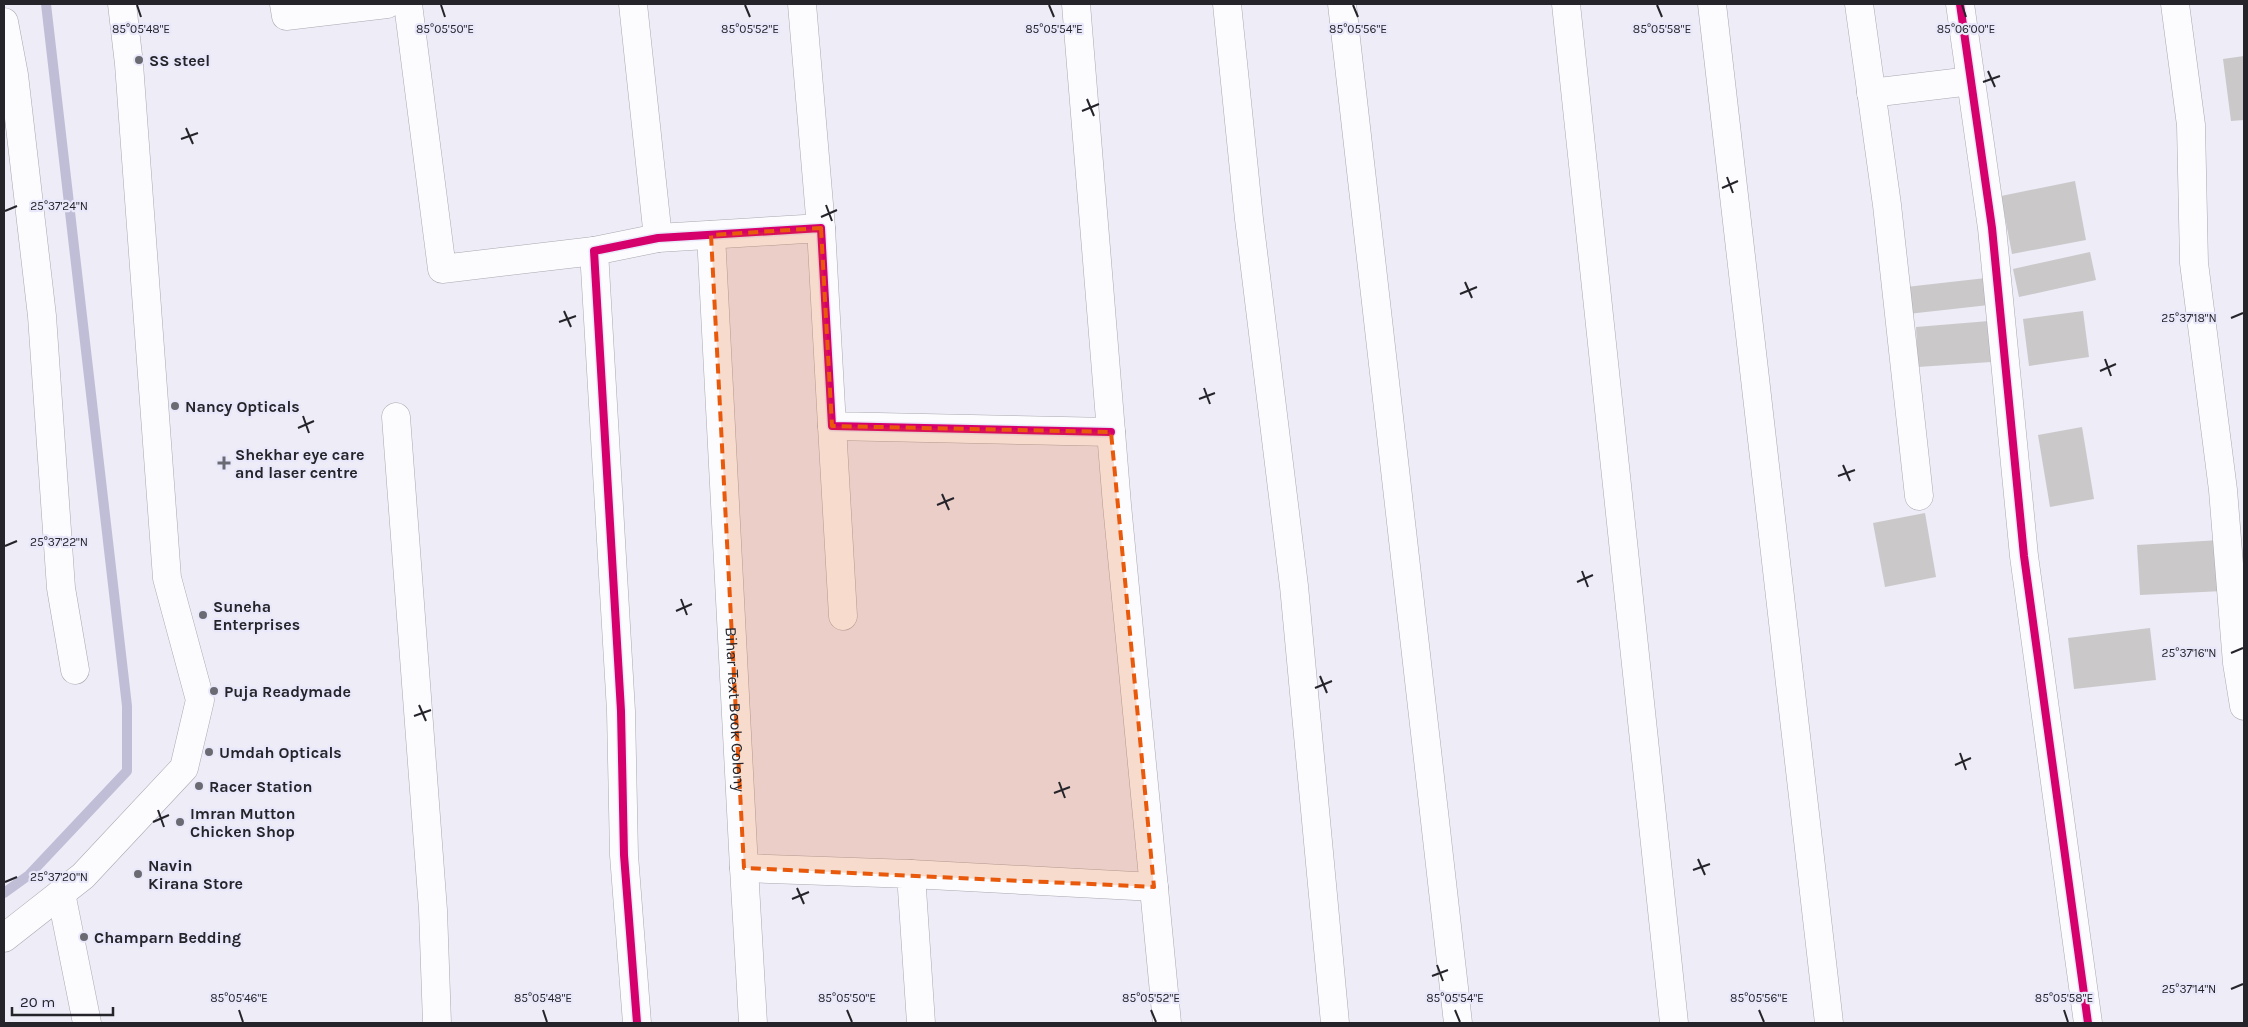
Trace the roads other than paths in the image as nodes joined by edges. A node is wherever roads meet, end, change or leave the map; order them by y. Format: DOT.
graph roads {
  1 [pos="122,4"];
  2 [pos="284,4"];
  3 [pos="387,4"];
  4 [pos="408,4"];
  5 [pos="634,4"];
  6 [pos="802,4"];
  7 [pos="1076,4"];
  8 [pos="1227,4"];
  9 [pos="1342,4"];
  10 [pos="1566,4"];
  11 [pos="1712,4"];
  12 [pos="1859,4"];
  13 [pos="1960,4"];
  14 [pos="2175,4"];
  15 [pos="4,22"];
  16 [pos="1971,81"];
  17 [pos="1871,93"];
  18 [pos="821,228"];
  19 [pos="711,235"];
  20 [pos="658,238"];
  21 [pos="594,251"];
  22 [pos="396,417"];
  23 [pos="832,426"];
  24 [pos="1111,432"];
  25 [pos="1919,496"];
  26 [pos="843,616"];
  27 [pos="75,670"];
  28 [pos="2244,706"];
  29 [pos="744,868"];
  30 [pos="911,874"];
  31 [pos="1154,887"];
  32 [pos="61,892"];
  33 [pos="4,938"];
  34 [pos="87,1023"];
  35 [pos="437,1023"];
  36 [pos="637,1023"];
  37 [pos="753,1023"];
  38 [pos="921,1023"];
  39 [pos="1167,1023"];
  40 [pos="1335,1023"];
  41 [pos="1458,1023"];
  42 [pos="1674,1023"];
  43 [pos="1829,1023"];
  44 [pos="2088,1023"];
  1 -- 32 [label="street"];
  2 -- 3 [label="street"];
  4 -- 21 [label="street"];
  5 -- 20 [label="street"];
  6 -- 18 [label="street"];
  7 -- 24 [label="street"];
  8 -- 40 [label="street"];
  9 -- 41 [label="street"];
  10 -- 42 [label="street"];
  11 -- 43 [label="street"];
  12 -- 17 [label="street"];
  13 -- 16 [label="street"];
  14 -- 28 [label="street"];
  15 -- 27 [label="street"];
  16 -- 17 [label="street"];
  16 -- 44 [label="street"];
  17 -- 25 [label="street"];
  18 -- 19 [label="street"];
  18 -- 23 [label="street"];
  19 -- 20 [label="street"];
  19 -- 29 [label="street, Bihar Text Book Colony"];
  20 -- 21 [label="street"];
  21 -- 36 [label="street"];
  22 -- 35 [label="street"];
  23 -- 24 [label="street"];
  23 -- 26 [label="street"];
  24 -- 31 [label="street"];
  29 -- 30 [label="street"];
  29 -- 37 [label="street, Bihar Text Book Colony"];
  30 -- 31 [label="street"];
  30 -- 38 [label="street"];
  31 -- 39 [label="street"];
  32 -- 33 [label="street"];
  32 -- 34 [label="street"];
}
